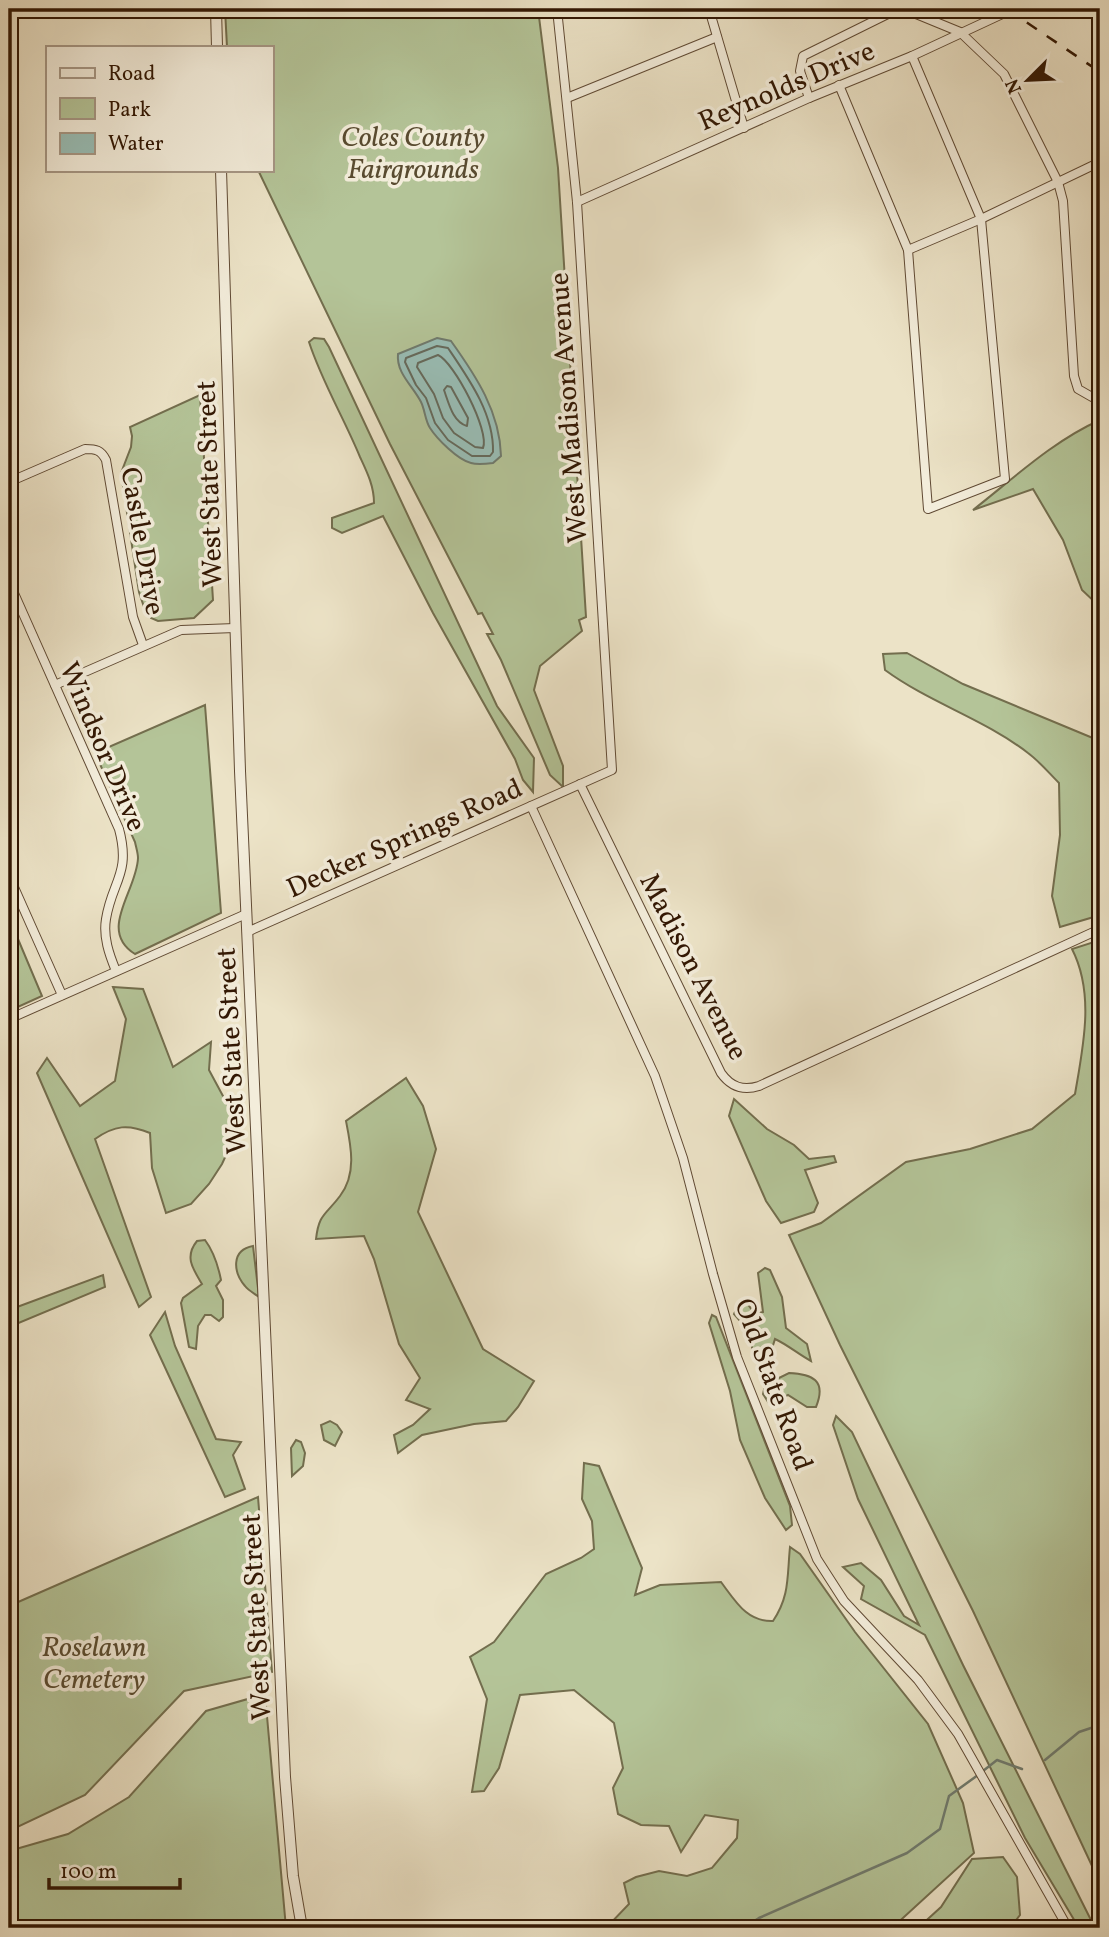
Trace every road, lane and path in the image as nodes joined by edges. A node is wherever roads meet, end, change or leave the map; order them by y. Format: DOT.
graph roads {
  1 [pos="216,9"];
  2 [pos="556,9"];
  3 [pos="709,9"];
  4 [pos="898,9"];
  5 [pos="904,9"];
  6 [pos="1013,9"];
  7 [pos="960,32"];
  8 [pos="717,37"];
  9 [pos="217,46"];
  10 [pos="912,56"];
  11 [pos="839,85"];
  12 [pos="567,98"];
  13 [pos="809,98"];
  14 [pos="744,128"];
  15 [pos="1100,162"];
  16 [pos="221,172"];
  17 [pos="1058,182"];
  18 [pos="577,202"];
  19 [pos="981,219"];
  20 [pos="908,250"];
  21 [pos="1100,398"];
  22 [pos="9,482"];
  23 [pos="9,582"];
  24 [pos="235,628"];
  25 [pos="143,645"];
  26 [pos="54,685"];
  27 [pos="580,784"];
  28 [pos="531,806"];
  29 [pos="9,876"];
  30 [pos="246,914"];
  31 [pos="1100,929"];
  32 [pos="247,932"];
  33 [pos="116,971"];
  34 [pos="62,995"];
  35 [pos="9,1019"];
  36 [pos="302,1928"];
  37 [pos="1068,1928"];
  1 -- 9 [label="street"];
  2 -- 12 [label="street, West Madison Avenue"];
  3 -- 8 [label="street"];
  4 -- 13 [label="street"];
  5 -- 7 [label="street"];
  6 -- 7 [label="street, Reynolds Drive"];
  7 -- 10 [label="street, Reynolds Drive"];
  7 -- 17 [label="street"];
  8 -- 12 [label="street"];
  8 -- 14 [label="street"];
  10 -- 11 [label="street, Reynolds Drive"];
  10 -- 19 [label="street"];
  11 -- 13 [label="street, Reynolds Drive"];
  11 -- 20 [label="street"];
  12 -- 18 [label="street, West Madison Avenue"];
  13 -- 14 [label="street, Reynolds Drive"];
  14 -- 18 [label="street, Reynolds Drive"];
  15 -- 17 [label="street"];
  16 -- 24 [label="street, West State Street"];
  17 -- 19 [label="street"];
  17 -- 21 [label="street"];
  18 -- 27 [label="street, West Madison Avenue"];
  19 -- 20 [label="street"];
  19 -- 20 [label="street"];
  22 -- 25 [label="street, Castle Drive"];
  23 -- 26 [label="street, Windsor Drive"];
  24 -- 25 [label="street"];
  24 -- 30 [label="street, West State Street"];
  25 -- 26 [label="street"];
  26 -- 33 [label="street, Windsor Drive"];
  27 -- 28 [label="street, Decker Springs Road"];
  27 -- 31 [label="street, Madison Avenue"];
  28 -- 32 [label="street, Decker Springs Road"];
  28 -- 37 [label="street, Old State Road"];
  29 -- 34 [label="street"];
  30 -- 32 [label="street, West State Street"];
  30 -- 33 [label="street"];
  32 -- 36 [label="street, West State Street"];
  33 -- 34 [label="street"];
  34 -- 35 [label="street"];
}
